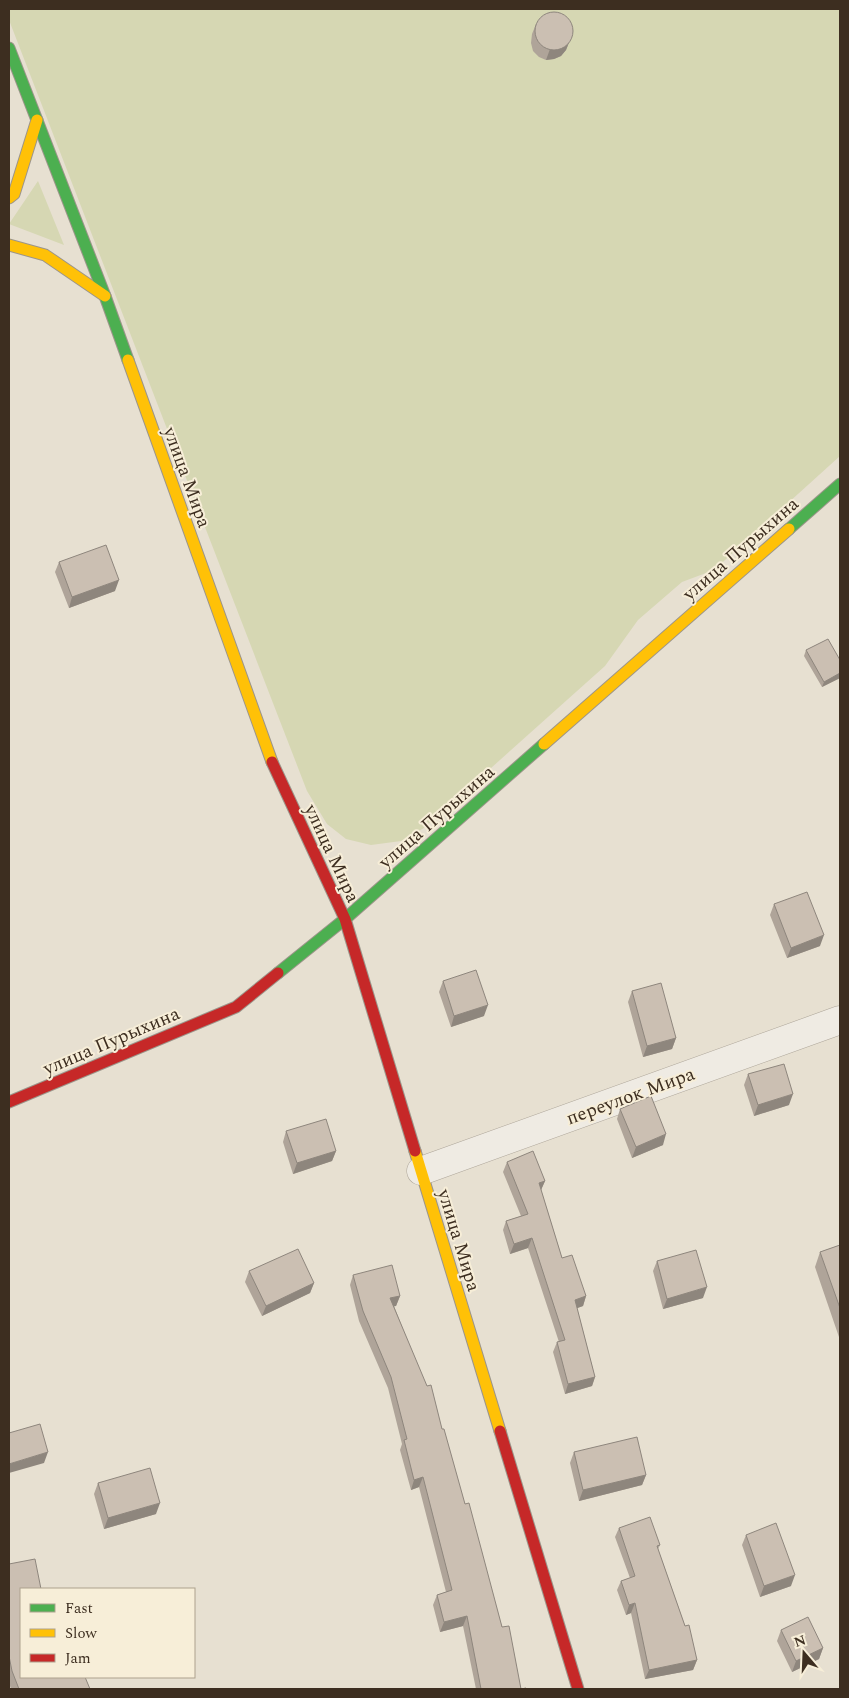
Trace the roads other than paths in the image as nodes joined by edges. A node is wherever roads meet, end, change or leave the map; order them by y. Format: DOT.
graph roads {
  1 [pos="9,48"];
  2 [pos="37,120"];
  3 [pos="9,198"];
  4 [pos="9,245"];
  5 [pos="105,296"];
  6 [pos="840,484"];
  7 [pos="345,919"];
  8 [pos="840,1020"];
  9 [pos="9,1102"];
  10 [pos="421,1171"];
  11 [pos="578,1689"];
  1 -- 2 [label="street, улица Мира"];
  2 -- 3 [label="street"];
  2 -- 5 [label="street, улица Мира"];
  4 -- 5 [label="street"];
  5 -- 7 [label="street, улица Мира"];
  6 -- 7 [label="street, улица Пурыхина"];
  7 -- 9 [label="street, улица Пурыхина"];
  7 -- 10 [label="street, улица Мира"];
  8 -- 10 [label="street, переулок Мира"];
  10 -- 11 [label="street, улица Мира"];
}
